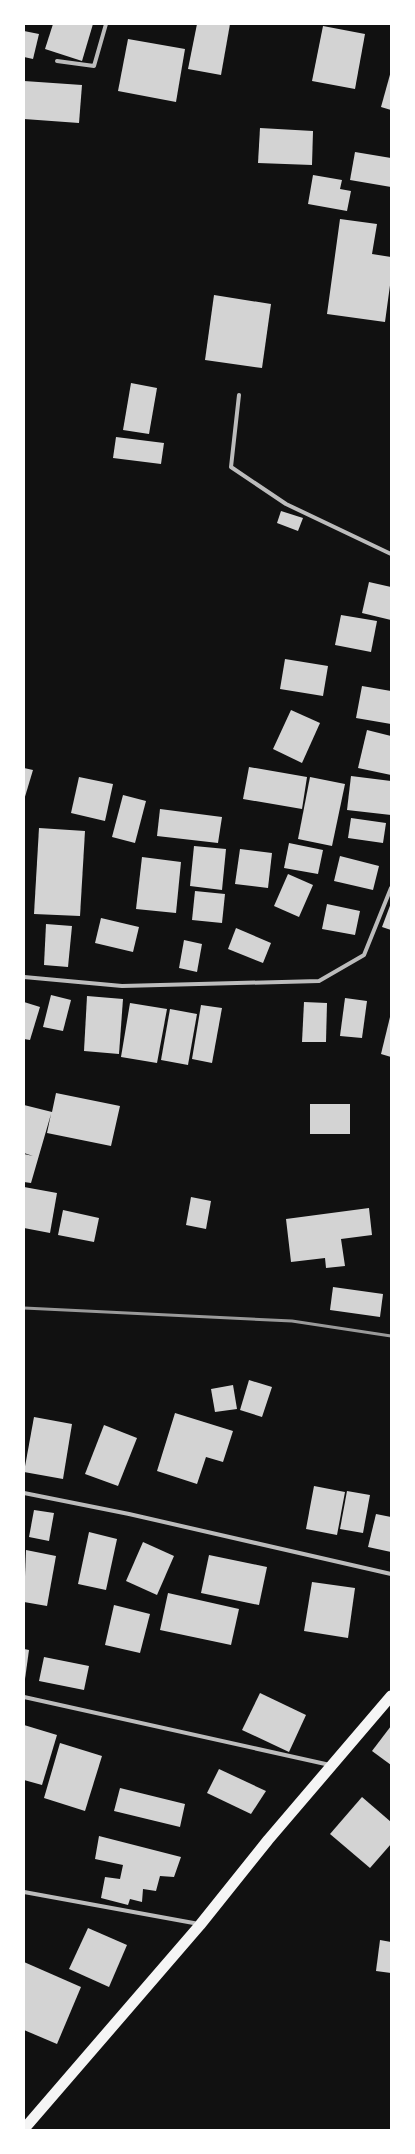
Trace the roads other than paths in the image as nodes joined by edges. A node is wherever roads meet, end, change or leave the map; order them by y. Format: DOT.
graph roads {
  1 [pos="106,24"];
  2 [pos="57,61"];
  3 [pos="239,395"];
  4 [pos="391,554"];
  5 [pos="391,888"];
  6 [pos="24,977"];
  7 [pos="24,1493"];
  8 [pos="391,1574"];
  9 [pos="24,1696"];
  10 [pos="391,1696"];
  11 [pos="331,1765"];
  12 [pos="24,1892"];
  13 [pos="200,1924"];
  14 [pos="24,2129"];
  1 -- 2 [label="street"];
  3 -- 4 [label="street"];
  5 -- 6 [label="street"];
  7 -- 8 [label="street"];
  9 -- 11 [label="street"];
  10 -- 11 [label="highway"];
  11 -- 13 [label="highway"];
  12 -- 13 [label="street"];
  13 -- 14 [label="highway"];
}
